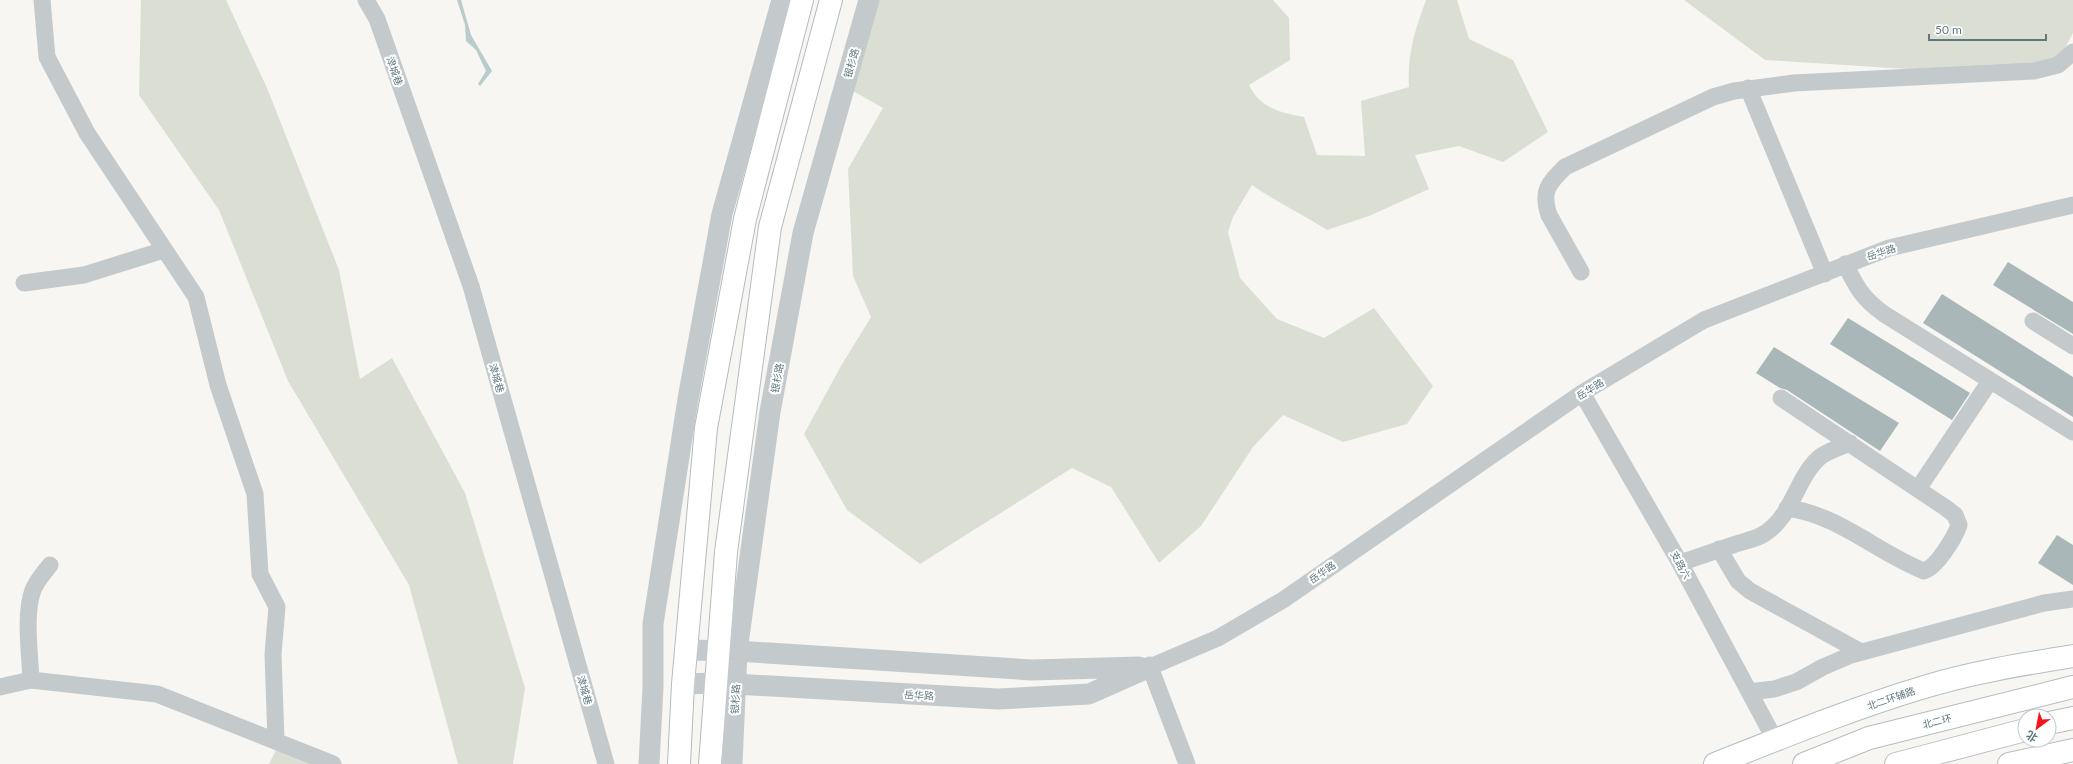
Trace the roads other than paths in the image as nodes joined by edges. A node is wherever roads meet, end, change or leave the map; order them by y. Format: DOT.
graph roads {
  1 [pos="42,0"];
  2 [pos="366,0"];
  3 [pos="782,0"];
  4 [pos="802,0"];
  5 [pos="831,0"];
  6 [pos="869,0"];
  7 [pos="2073,52"];
  8 [pos="1748,88"];
  9 [pos="2073,205"];
  10 [pos="164,250"];
  11 [pos="1845,264"];
  12 [pos="1581,272"];
  13 [pos="1825,274"];
  14 [pos="24,283"];
  15 [pos="2032,321"];
  16 [pos="2073,346"];
  17 [pos="1990,381"];
  18 [pos="1582,393"];
  19 [pos="1781,398"];
  20 [pos="2073,432"];
  21 [pos="1850,443"];
  22 [pos="1918,489"];
  23 [pos="1787,508"];
  24 [pos="1719,549"];
  25 [pos="1680,563"];
  26 [pos="50,565"];
  27 [pos="2073,599"];
  28 [pos="685,650"];
  29 [pos="728,651"];
  30 [pos="1861,652"];
  31 [pos="2073,656"];
  32 [pos="1150,667"];
  33 [pos="31,680"];
  34 [pos="726,683"];
  35 [pos="683,684"];
  36 [pos="0,687"];
  37 [pos="2073,687"];
  38 [pos="1749,692"];
  39 [pos="2073,718"];
  40 [pos="2057,721"];
  41 [pos="2017,732"];
  42 [pos="1774,740"];
  43 [pos="276,741"];
  44 [pos="2073,750"];
  45 [pos="333,764"];
  46 [pos="606,764"];
  47 [pos="649,764"];
  48 [pos="680,764"];
  49 [pos="710,764"];
  50 [pos="732,764"];
  51 [pos="1187,764"];
  52 [pos="1715,764"];
  53 [pos="1804,764"];
  54 [pos="1896,764"];
  55 [pos="2009,764"];
  1 -- 10 [label="street"];
  2 -- 46 [label="street, 津城巷"];
  3 -- 47 [label="street"];
  4 -- 28 [label="main road"];
  5 -- 29 [label="main road, 银杉路"];
  6 -- 29 [label="street, 银杉路"];
  7 -- 8 [label="street"];
  8 -- 12 [label="street"];
  8 -- 13 [label="street"];
  9 -- 11 [label="street, 岳华路"];
  10 -- 14 [label="street"];
  10 -- 43 [label="street"];
  11 -- 13 [label="street, 岳华路"];
  11 -- 17 [label="street"];
  13 -- 18 [label="street, 岳华路"];
  15 -- 16 [label="street"];
  17 -- 20 [label="street"];
  17 -- 22 [label="street"];
  18 -- 25 [label="street, 支路六"];
  18 -- 32 [label="street, 岳华路"];
  19 -- 21 [label="street"];
  21 -- 22 [label="street"];
  21 -- 23 [label="street"];
  22 -- 23 [label="street"];
  23 -- 24 [label="street"];
  24 -- 25 [label="street"];
  24 -- 30 [label="street"];
  25 -- 38 [label="street, 支路六"];
  26 -- 33 [label="street"];
  27 -- 30 [label="street"];
  28 -- 29 [label="street, 岳华路"];
  28 -- 35 [label="main road"];
  29 -- 32 [label="street, 岳华路"];
  29 -- 34 [label="main road, 银杉路"];
  30 -- 38 [label="street"];
  31 -- 42 [label="main road, 北二环辅路"];
  32 -- 34 [label="street, 岳华路"];
  32 -- 51 [label="street"];
  33 -- 36 [label="street"];
  33 -- 43 [label="street"];
  34 -- 35 [label="street, 岳华路"];
  34 -- 49 [label="main road, 银杉路"];
  34 -- 50 [label="street, 银杉路"];
  35 -- 48 [label="main road"];
  37 -- 53 [label="main road, 北二环"];
  38 -- 42 [label="street, 支路六"];
  39 -- 40 [label="main road"];
  41 -- 54 [label="main road"];
  42 -- 52 [label="main road, 北二环辅路"];
  43 -- 45 [label="street"];
  44 -- 55 [label="main road"];
}
